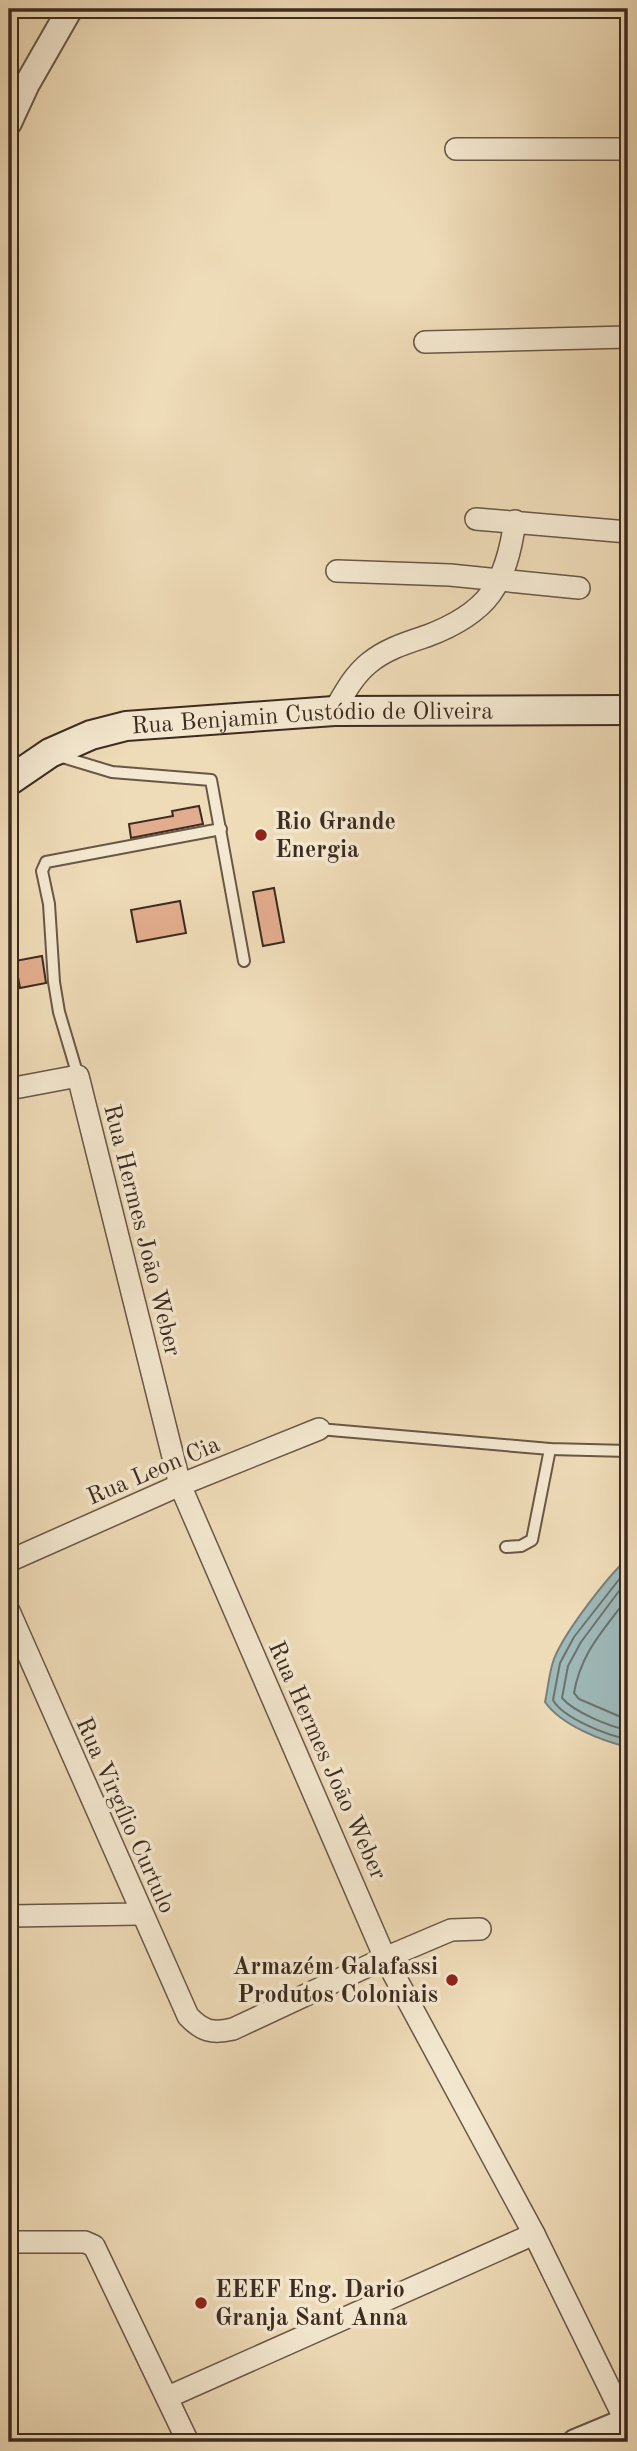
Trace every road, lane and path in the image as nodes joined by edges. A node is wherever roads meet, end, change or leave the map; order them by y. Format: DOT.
graph roads {
  1 [pos="70,9"];
  2 [pos="9,123"];
  3 [pos="456,149"];
  4 [pos="628,149"];
  5 [pos="628,337"];
  6 [pos="425,342"];
  7 [pos="476,519"];
  8 [pos="516,521"];
  9 [pos="628,532"];
  10 [pos="337,571"];
  11 [pos="500,580"];
  12 [pos="579,588"];
  13 [pos="628,710"];
  14 [pos="334,711"];
  15 [pos="50,753"];
  16 [pos="9,781"];
  17 [pos="221,828"];
  18 [pos="243,961"];
  19 [pos="78,1076"];
  20 [pos="9,1089"];
  21 [pos="319,1429"];
  22 [pos="550,1449"];
  23 [pos="628,1451"];
  24 [pos="180,1485"];
  25 [pos="506,1547"];
  26 [pos="9,1562"];
  27 [pos="9,1611"];
  28 [pos="141,1914"];
  29 [pos="9,1916"];
  30 [pos="480,1929"];
  31 [pos="386,1958"];
  32 [pos="534,2234"];
  33 [pos="9,2242"];
  34 [pos="168,2397"];
  35 [pos="627,2422"];
  36 [pos="188,2442"];
  37 [pos="575,2442"];
  1 -- 2 [label="street"];
  3 -- 4 [label="street"];
  5 -- 6 [label="street"];
  7 -- 8 [label="street"];
  8 -- 9 [label="street"];
  8 -- 11 [label="street"];
  10 -- 11 [label="street"];
  11 -- 12 [label="street"];
  11 -- 14 [label="street"];
  13 -- 14 [label="main road, Rua Benjamin Custódio de Oliveira"];
  14 -- 15 [label="main road, Rua Benjamin Custódio de Oliveira"];
  15 -- 16 [label="main road, Rua Benjamin Custódio de Oliveira"];
  15 -- 17 [label="lane"];
  17 -- 18 [label="lane"];
  17 -- 19 [label="lane"];
  19 -- 20 [label="street"];
  19 -- 24 [label="street, Rua Hermes João Weber"];
  21 -- 22 [label="lane"];
  21 -- 24 [label="street, Rua Leon Cia"];
  22 -- 23 [label="lane"];
  22 -- 25 [label="lane"];
  24 -- 26 [label="street, Rua Leon Cia"];
  24 -- 31 [label="street, Rua Hermes João Weber"];
  27 -- 28 [label="street, Rua Virgílio Curtulo"];
  28 -- 29 [label="street"];
  28 -- 31 [label="street, Rua Virgílio Curtulo"];
  30 -- 31 [label="street"];
  31 -- 32 [label="street, Rua Hermes João Weber"];
  32 -- 34 [label="street"];
  32 -- 35 [label="street, Rua Hermes João Weber"];
  33 -- 34 [label="street"];
  34 -- 36 [label="street"];
  35 -- 37 [label="street"];
}
